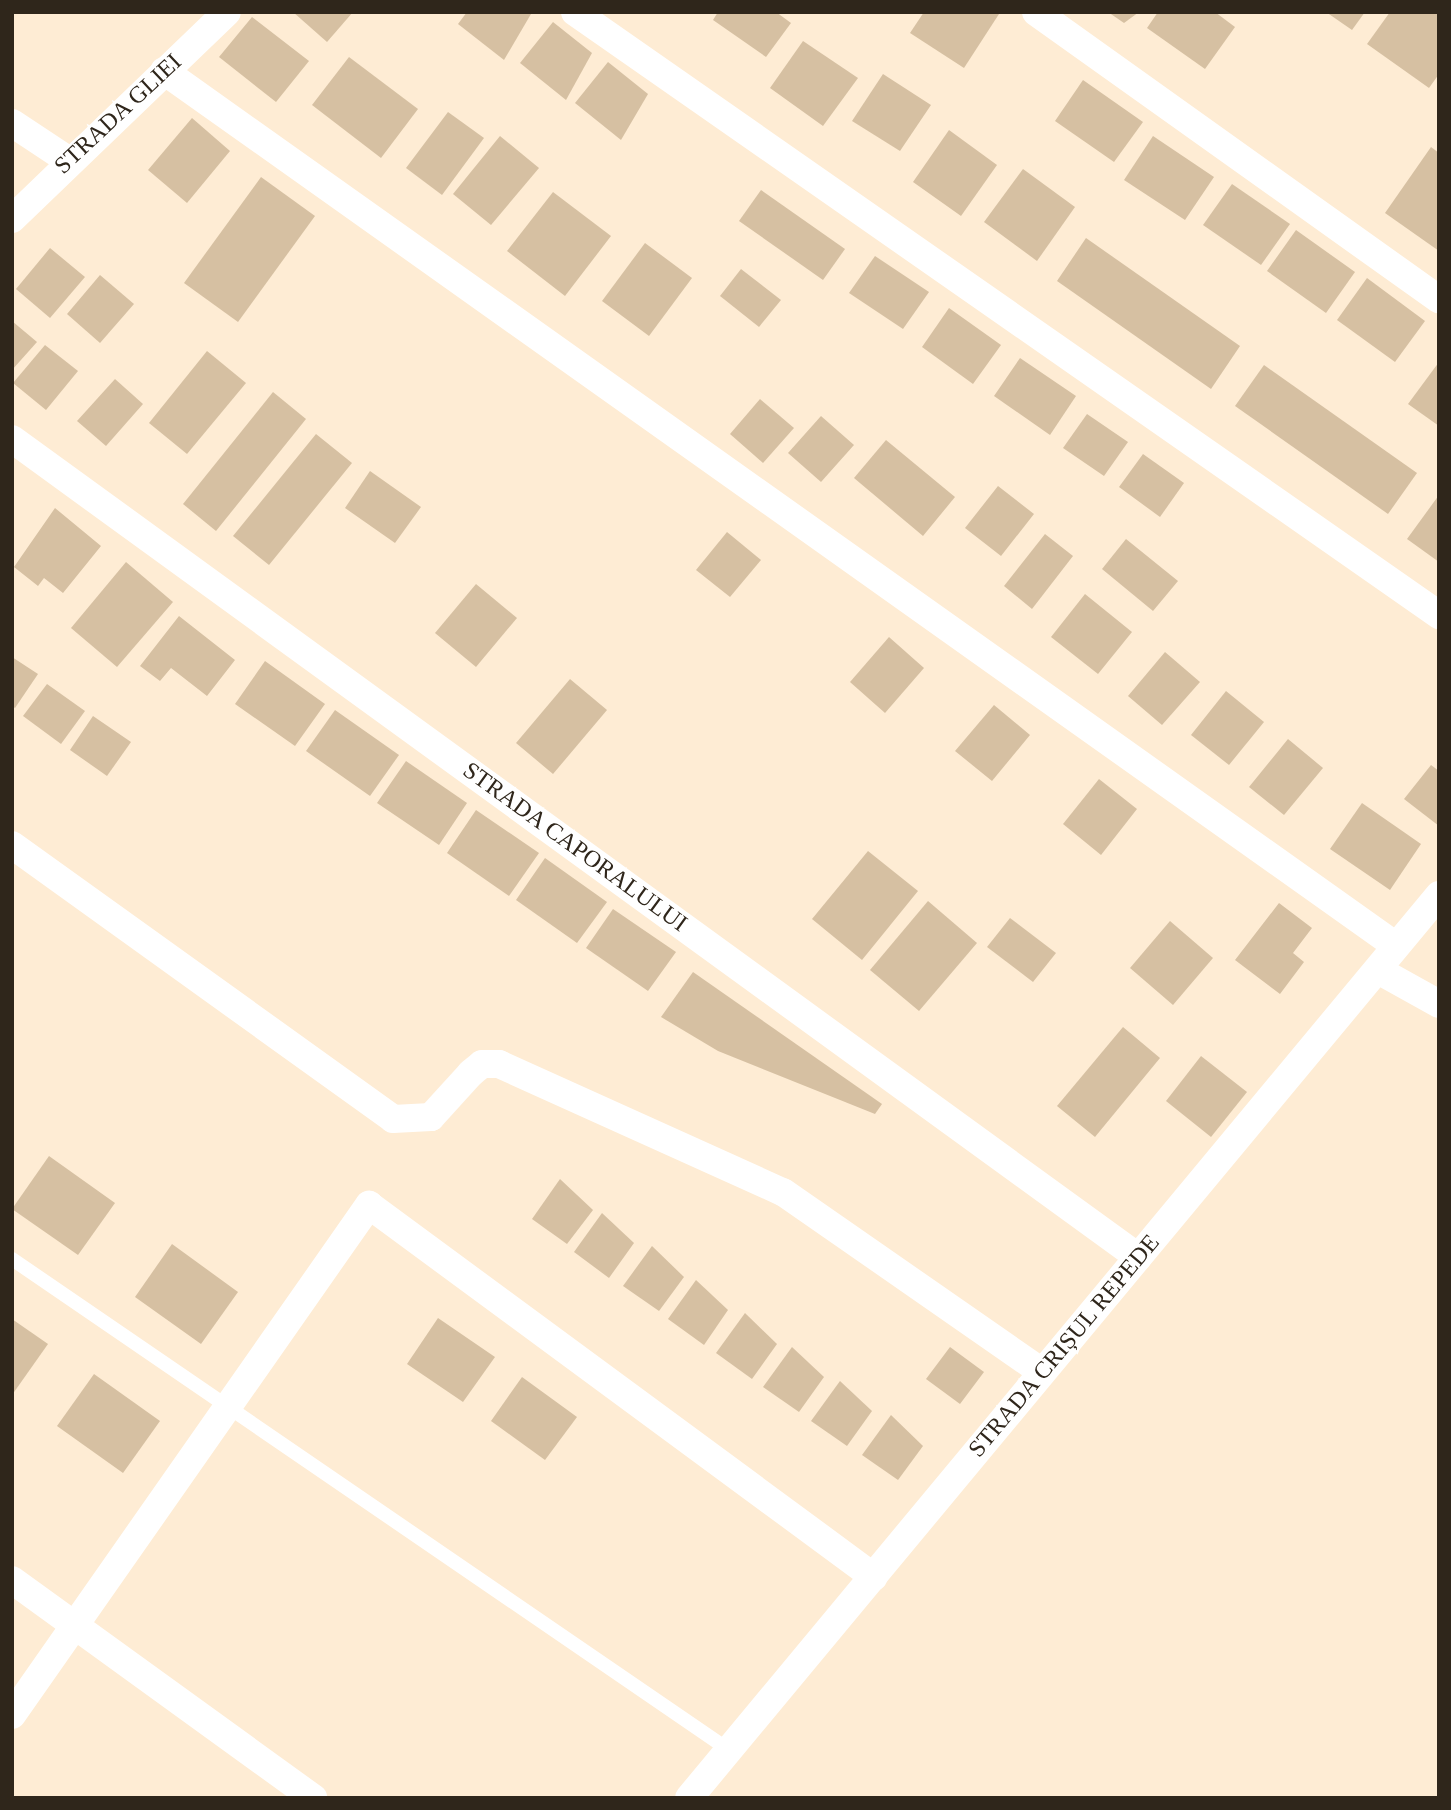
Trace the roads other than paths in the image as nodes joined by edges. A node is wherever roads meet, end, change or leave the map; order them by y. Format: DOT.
graph roads {
  1 [pos="227,12"];
  2 [pos="575,12"];
  3 [pos="1036,12"];
  4 [pos="164,71"];
  5 [pos="12,123"];
  6 [pos="68,160"];
  7 [pos="12,219"];
  8 [pos="1439,299"];
  9 [pos="12,439"];
  10 [pos="1439,615"];
  11 [pos="12,845"];
  12 [pos="1439,895"];
  13 [pos="1396,946"];
  14 [pos="1378,970"];
  15 [pos="1439,1004"];
  16 [pos="1138,1257"];
  17 [pos="12,1258"];
  18 [pos="1042,1372"];
  19 [pos="229,1412"];
  20 [pos="874,1577"];
  21 [pos="12,1580"];
  22 [pos="75,1627"];
  23 [pos="12,1715"];
  24 [pos="729,1750"];
  25 [pos="313,1798"];
  26 [pos="689,1798"];
  1 -- 4 [label="street, STRADA GLIEI"];
  2 -- 10 [label="street"];
  3 -- 8 [label="street"];
  4 -- 6 [label="street, STRADA GLIEI"];
  4 -- 13 [label="street"];
  5 -- 6 [label="street"];
  6 -- 7 [label="street, STRADA GLIEI"];
  9 -- 16 [label="street, STRADA CAPORALULUI"];
  11 -- 18 [label="street"];
  12 -- 13 [label="street, STRADA CRIȘUL REPEDE"];
  13 -- 14 [label="street, STRADA CRIȘUL REPEDE"];
  14 -- 15 [label="street"];
  14 -- 16 [label="street, STRADA CRIȘUL REPEDE"];
  16 -- 18 [label="street, STRADA CRIȘUL REPEDE"];
  17 -- 19 [label="lane"];
  18 -- 20 [label="street, STRADA CRIȘUL REPEDE"];
  19 -- 20 [label="street"];
  19 -- 22 [label="street"];
  19 -- 24 [label="lane"];
  20 -- 24 [label="street, STRADA CRIȘUL REPEDE"];
  21 -- 22 [label="street"];
  22 -- 23 [label="street"];
  22 -- 25 [label="street"];
  24 -- 26 [label="street, STRADA CRIȘUL REPEDE"];
}
